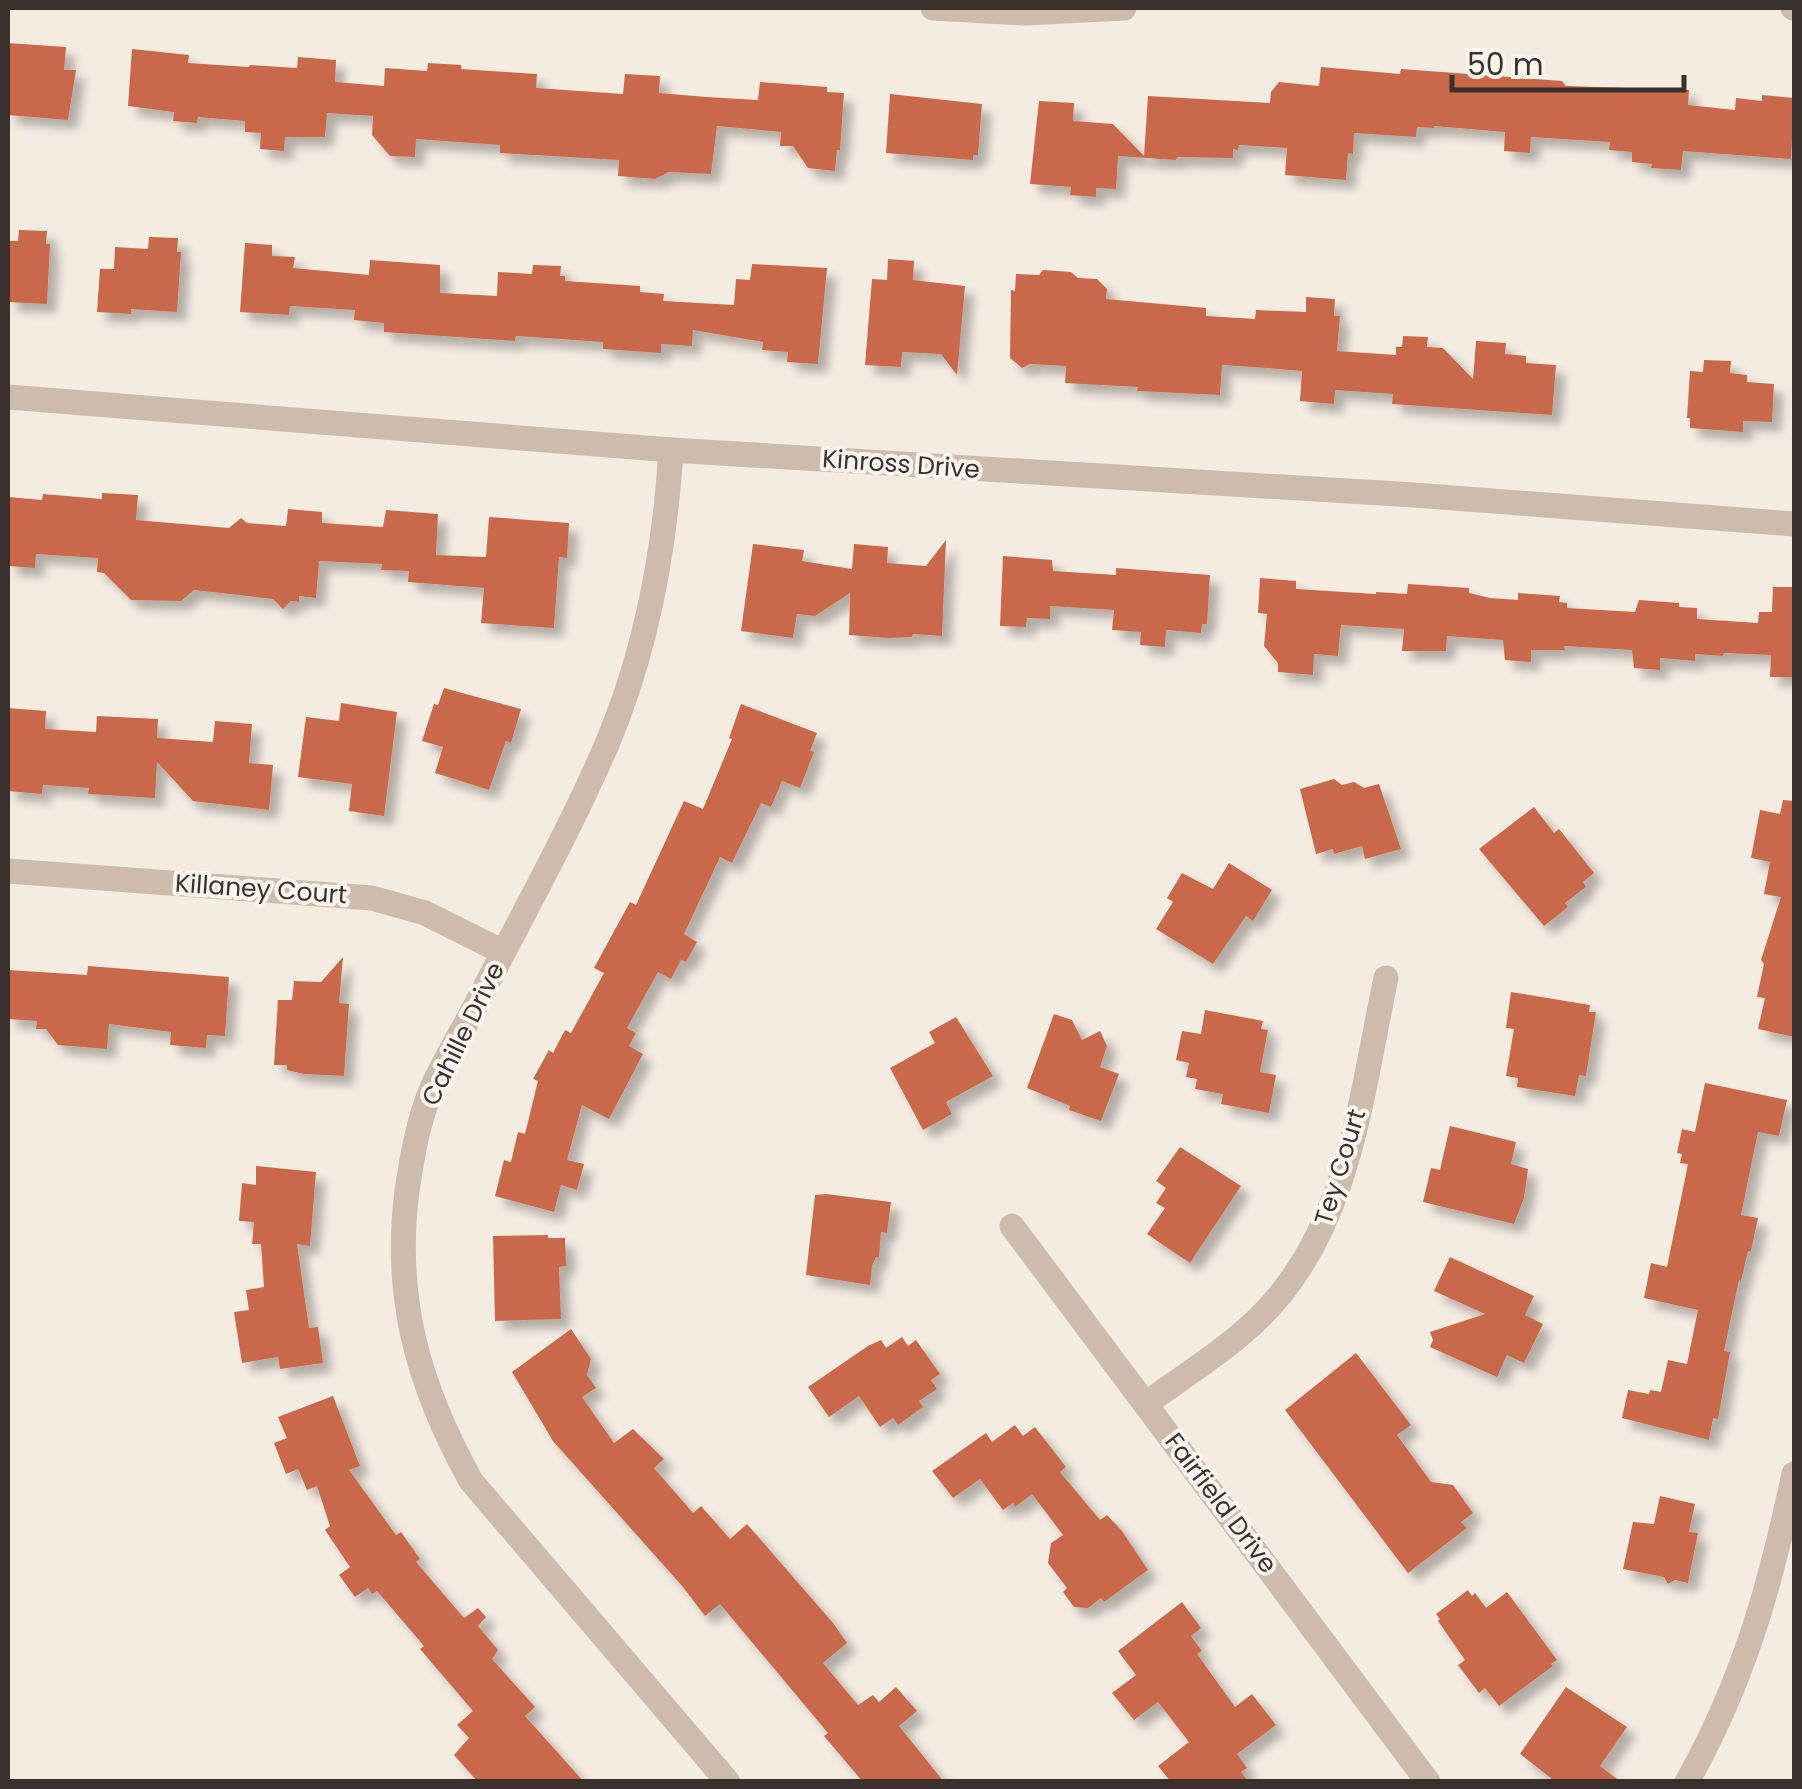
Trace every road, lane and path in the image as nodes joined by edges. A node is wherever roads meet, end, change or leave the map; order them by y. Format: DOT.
graph roads {
  1 [pos="932,8"];
  2 [pos="1124,8"];
  3 [pos="8,398"];
  4 [pos="671,450"];
  5 [pos="1794,524"];
  6 [pos="8,871"];
  7 [pos="503,952"];
  8 [pos="1386,978"];
  9 [pos="1012,1226"];
  10 [pos="1147,1403"];
  11 [pos="1794,1474"];
  12 [pos="1783,1580"];
  13 [pos="728,1782"];
  14 [pos="1428,1782"];
  15 [pos="1687,1782"];
  1 -- 2 [label="street"];
  3 -- 4 [label="street, Kinross Drive"];
  4 -- 5 [label="street, Kinross Drive"];
  4 -- 7 [label="street, Cahille Drive"];
  6 -- 7 [label="street, Killaney Court"];
  7 -- 13 [label="street, Cahille Drive"];
  8 -- 10 [label="street, Tey Court"];
  9 -- 10 [label="street, Fairfield Drive"];
  10 -- 14 [label="street, Fairfield Drive"];
  11 -- 12 [label="street"];
  12 -- 15 [label="street"];
}
